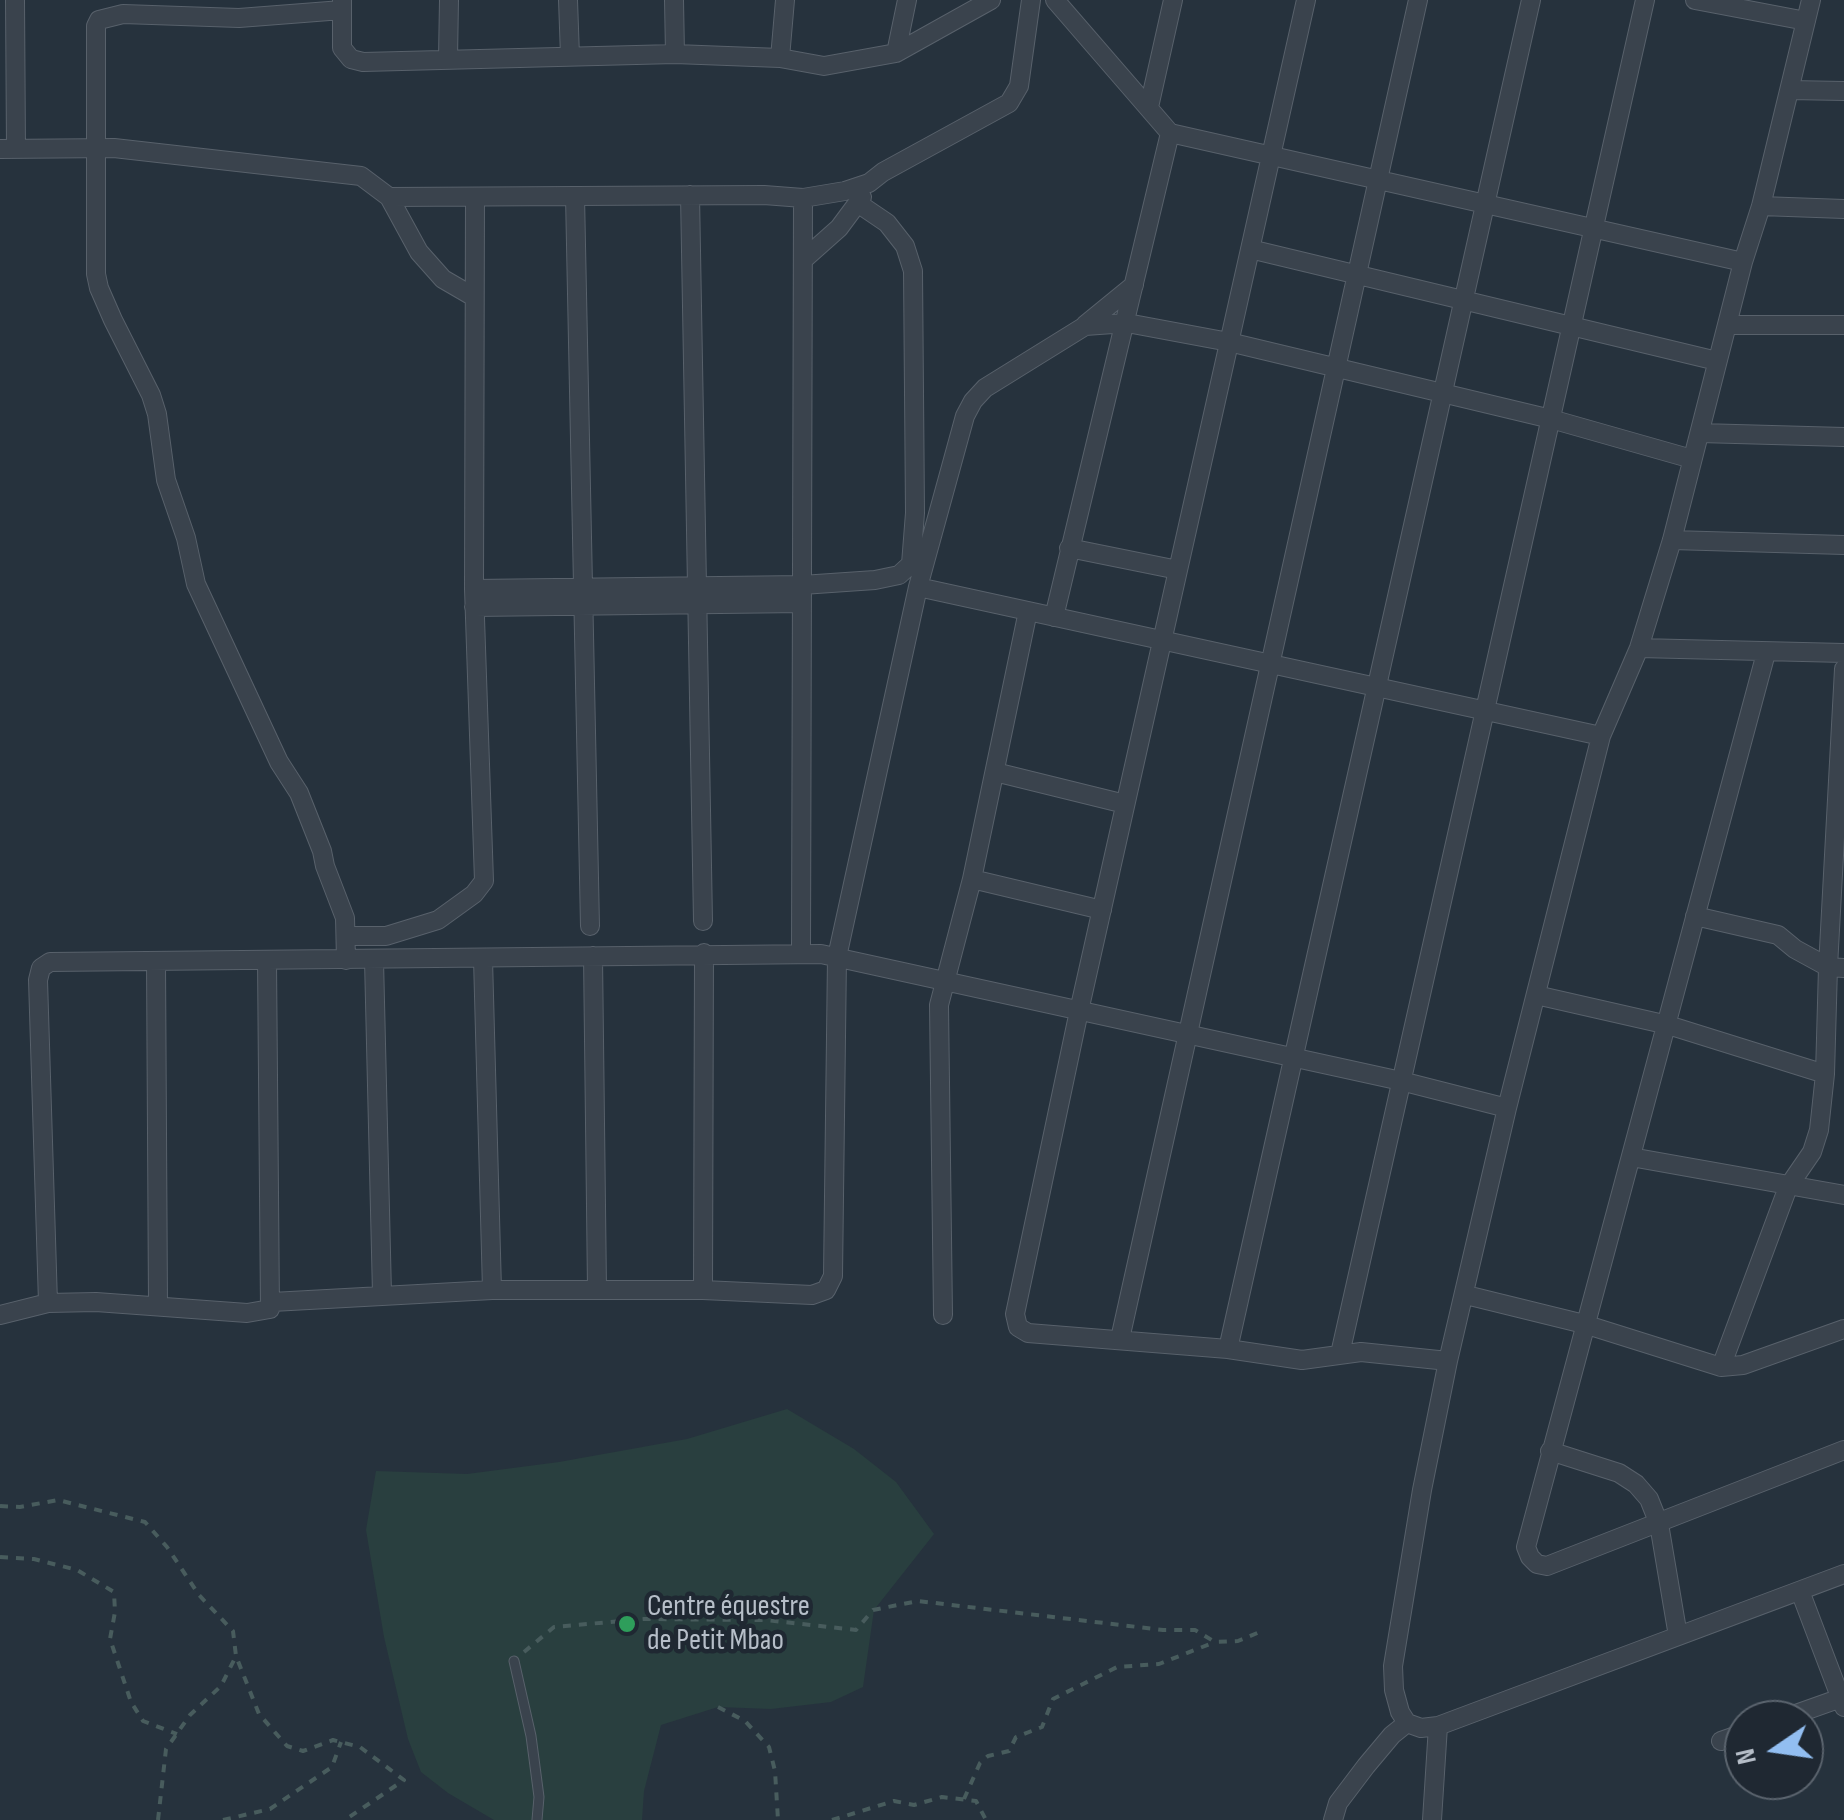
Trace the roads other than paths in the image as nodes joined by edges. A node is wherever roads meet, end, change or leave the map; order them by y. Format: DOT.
graph roads {
  1 [pos="15,0"];
  2 [pos="449,0"];
  3 [pos="568,0"];
  4 [pos="674,0"];
  5 [pos="786,0"];
  6 [pos="907,0"];
  7 [pos="991,0"];
  8 [pos="1031,0"];
  9 [pos="1055,0"];
  10 [pos="1173,0"];
  11 [pos="1306,0"];
  12 [pos="1418,0"];
  13 [pos="1531,0"];
  14 [pos="1645,0"];
  15 [pos="1694,0"];
  16 [pos="1811,0"];
  17 [pos="342,5"];
  18 [pos="122,7"];
  19 [pos="239,9"];
  20 [pos="1806,21"];
  21 [pos="896,53"];
  22 [pos="674,54"];
  23 [pos="570,56"];
  24 [pos="448,58"];
  25 [pos="780,58"];
  26 [pos="1790,90"];
  27 [pos="1844,91"];
  28 [pos="1149,107"];
  29 [pos="1170,133"];
  30 [pos="96,148"];
  31 [pos="8,149"];
  32 [pos="1271,156"];
  33 [pos="1378,180"];
  34 [pos="869,183"];
  35 [pos="690,195"];
  36 [pos="474,196"];
  37 [pos="575,196"];
  38 [pos="389,197"];
  39 [pos="803,198"];
  40 [pos="858,204"];
  41 [pos="1485,204"];
  42 [pos="1761,206"];
  43 [pos="1844,209"];
  44 [pos="1594,228"];
  45 [pos="1250,249"];
  46 [pos="803,260"];
  47 [pos="1743,262"];
  48 [pos="1357,274"];
  49 [pos="1134,285"];
  50 [pos="474,297"];
  51 [pos="1464,300"];
  52 [pos="1127,323"];
  53 [pos="1728,324"];
  54 [pos="1085,326"];
  55 [pos="1574,326"];
  56 [pos="1844,326"];
  57 [pos="1229,342"];
  58 [pos="1718,361"];
  59 [pos="1336,369"];
  60 [pos="1442,393"];
  61 [pos="1550,419"];
  62 [pos="1700,433"];
  63 [pos="1844,437"];
  64 [pos="1692,458"];
  65 [pos="1672,540"];
  66 [pos="1844,545"];
  67 [pos="1069,548"];
  68 [pos="1178,570"];
  69 [pos="918,587"];
  70 [pos="802,594"];
  71 [pos="697,595"];
  72 [pos="583,596"];
  73 [pos="474,598"];
  74 [pos="1028,611"];
  75 [pos="1054,616"];
  76 [pos="1162,640"];
  77 [pos="1639,648"];
  78 [pos="1766,653"];
  79 [pos="1844,653"];
  80 [pos="1270,664"];
  81 [pos="1844,668"];
  82 [pos="1377,687"];
  83 [pos="1485,711"];
  84 [pos="1600,736"];
  85 [pos="995,772"];
  86 [pos="1125,804"];
  87 [pos="1839,854"];
  88 [pos="972,878"];
  89 [pos="1102,910"];
  90 [pos="1695,916"];
  91 [pos="702,921"];
  92 [pos="590,926"];
  93 [pos="348,936"];
  94 [pos="800,953"];
  95 [pos="704,954"];
  96 [pos="593,956"];
  97 [pos="837,956"];
  98 [pos="483,958"];
  99 [pos="346,960"];
  100 [pos="374,960"];
  101 [pos="156,961"];
  102 [pos="268,961"];
  103 [pos="1836,968"];
  104 [pos="945,982"];
  105 [pos="1536,995"];
  106 [pos="1079,1011"];
  107 [pos="1668,1025"];
  108 [pos="1188,1034"];
  109 [pos="1294,1057"];
  110 [pos="1826,1074"];
  111 [pos="1402,1081"];
  112 [pos="1507,1108"];
  113 [pos="1631,1156"];
  114 [pos="1788,1187"];
  115 [pos="1844,1195"];
  116 [pos="597,1289"];
  117 [pos="492,1290"];
  118 [pos="704,1290"];
  119 [pos="382,1294"];
  120 [pos="1466,1294"];
  121 [pos="272,1302"];
  122 [pos="48,1303"];
  123 [pos="158,1305"];
  124 [pos="0,1315"];
  125 [pos="943,1315"];
  126 [pos="1584,1324"];
  127 [pos="1844,1329"];
  128 [pos="1120,1339"];
  129 [pos="1228,1349"];
  130 [pos="1340,1354"];
  131 [pos="1448,1360"];
  132 [pos="1721,1367"];
  133 [pos="1844,1450"];
  134 [pos="1550,1451"];
  135 [pos="1659,1524"];
  136 [pos="1844,1574"];
  137 [pos="1800,1590"];
  138 [pos="1678,1636"];
  139 [pos="514,1661"];
  140 [pos="1842,1702"];
  141 [pos="1407,1724"];
  142 [pos="1438,1726"];
  143 [pos="1724,1740"];
  144 [pos="1721,1741"];
  145 [pos="538,1820"];
  146 [pos="1333,1820"];
  147 [pos="1432,1820"];
  1 -- 31 [label="street"];
  2 -- 24 [label="street"];
  3 -- 23 [label="street"];
  4 -- 22 [label="street"];
  5 -- 25 [label="street"];
  6 -- 21 [label="street"];
  7 -- 21 [label="street"];
  8 -- 34 [label="street"];
  9 -- 28 [label="street"];
  10 -- 28 [label="street"];
  11 -- 32 [label="street"];
  12 -- 33 [label="street"];
  13 -- 41 [label="street"];
  14 -- 44 [label="street"];
  15 -- 20 [label="street"];
  16 -- 20 [label="street"];
  17 -- 19 [label="street"];
  17 -- 24 [label="street"];
  18 -- 19 [label="street"];
  18 -- 30 [label="street"];
  20 -- 26 [label="street"];
  21 -- 25 [label="street"];
  22 -- 23 [label="street"];
  22 -- 25 [label="street"];
  23 -- 24 [label="street"];
  26 -- 27 [label="street"];
  26 -- 42 [label="street"];
  28 -- 29 [label="street"];
  29 -- 32 [label="street"];
  29 -- 49 [label="street"];
  30 -- 31 [label="street"];
  30 -- 38 [label="street"];
  30 -- 93 [label="street"];
  32 -- 33 [label="street"];
  32 -- 45 [label="street"];
  33 -- 41 [label="street"];
  33 -- 48 [label="street"];
  34 -- 39 [label="street"];
  34 -- 40 [label="street"];
  35 -- 37 [label="street"];
  35 -- 39 [label="street"];
  35 -- 71 [label="street"];
  36 -- 37 [label="street"];
  36 -- 38 [label="street"];
  36 -- 50 [label="street"];
  37 -- 72 [label="street"];
  38 -- 50 [label="street"];
  39 -- 46 [label="street"];
  40 -- 46 [label="street"];
  40 -- 70 [label="street"];
  41 -- 44 [label="street"];
  41 -- 51 [label="street"];
  42 -- 43 [label="street"];
  42 -- 47 [label="street"];
  44 -- 47 [label="street"];
  44 -- 55 [label="street"];
  45 -- 48 [label="street"];
  45 -- 57 [label="street"];
  46 -- 70 [label="street"];
  47 -- 53 [label="street"];
  48 -- 51 [label="street"];
  48 -- 59 [label="street"];
  49 -- 52 [label="street"];
  49 -- 54 [label="street"];
  50 -- 73 [label="street"];
  51 -- 55 [label="street"];
  51 -- 60 [label="street"];
  52 -- 54 [label="street"];
  52 -- 57 [label="street"];
  52 -- 67 [label="street"];
  53 -- 56 [label="street"];
  53 -- 58 [label="street"];
  54 -- 69 [label="street"];
  55 -- 58 [label="street"];
  55 -- 61 [label="street"];
  57 -- 59 [label="street"];
  57 -- 68 [label="street"];
  58 -- 62 [label="street"];
  59 -- 60 [label="street"];
  59 -- 80 [label="street"];
  60 -- 61 [label="street"];
  60 -- 82 [label="street"];
  61 -- 64 [label="street"];
  61 -- 83 [label="street"];
  62 -- 63 [label="street"];
  62 -- 64 [label="street"];
  64 -- 65 [label="street"];
  65 -- 66 [label="street"];
  65 -- 77 [label="street"];
  67 -- 68 [label="street"];
  67 -- 75 [label="street"];
  68 -- 76 [label="street"];
  69 -- 74 [label="street"];
  69 -- 97 [label="street"];
  70 -- 71 [label="street"];
  70 -- 94 [label="street"];
  71 -- 72 [label="street"];
  71 -- 91 [label="street"];
  72 -- 73 [label="street"];
  72 -- 92 [label="street"];
  73 -- 93 [label="street"];
  74 -- 75 [label="street"];
  74 -- 85 [label="street"];
  75 -- 76 [label="street"];
  76 -- 80 [label="street"];
  76 -- 86 [label="street"];
  77 -- 78 [label="street"];
  77 -- 84 [label="street"];
  78 -- 79 [label="street"];
  78 -- 90 [label="street"];
  80 -- 82 [label="street"];
  80 -- 108 [label="street"];
  81 -- 87 [label="street"];
  82 -- 83 [label="street"];
  82 -- 109 [label="street"];
  83 -- 84 [label="street"];
  83 -- 111 [label="street"];
  84 -- 105 [label="street"];
  85 -- 86 [label="street"];
  85 -- 88 [label="street"];
  86 -- 89 [label="street"];
  87 -- 103 [label="street"];
  88 -- 89 [label="street"];
  88 -- 104 [label="street"];
  89 -- 106 [label="street"];
  90 -- 103 [label="street"];
  90 -- 107 [label="street"];
  93 -- 99 [label="street"];
  94 -- 95 [label="street"];
  94 -- 97 [label="street"];
  95 -- 96 [label="street"];
  95 -- 118 [label="street"];
  96 -- 98 [label="street"];
  96 -- 116 [label="street"];
  97 -- 104 [label="street"];
  97 -- 118 [label="street"];
  98 -- 100 [label="street"];
  98 -- 117 [label="street"];
  99 -- 100 [label="street"];
  99 -- 102 [label="street"];
  100 -- 119 [label="street"];
  101 -- 102 [label="street"];
  101 -- 122 [label="street"];
  101 -- 123 [label="street"];
  102 -- 121 [label="street"];
  103 -- 110 [label="street"];
  104 -- 106 [label="street"];
  104 -- 125 [label="street"];
  105 -- 107 [label="street"];
  105 -- 112 [label="street"];
  106 -- 108 [label="street"];
  106 -- 128 [label="street"];
  107 -- 110 [label="street"];
  107 -- 113 [label="street"];
  108 -- 109 [label="street"];
  108 -- 128 [label="street"];
  109 -- 111 [label="street"];
  109 -- 129 [label="street"];
  110 -- 114 [label="street"];
  111 -- 112 [label="street"];
  111 -- 130 [label="street"];
  112 -- 120 [label="street"];
  113 -- 114 [label="street"];
  113 -- 126 [label="street"];
  114 -- 115 [label="street"];
  114 -- 132 [label="street"];
  116 -- 117 [label="street"];
  116 -- 118 [label="street"];
  117 -- 119 [label="street"];
  119 -- 121 [label="street"];
  120 -- 126 [label="street"];
  120 -- 131 [label="street"];
  121 -- 123 [label="street"];
  122 -- 123 [label="street"];
  122 -- 124 [label="street"];
  126 -- 132 [label="street"];
  126 -- 134 [label="street"];
  127 -- 132 [label="street"];
  128 -- 129 [label="street"];
  129 -- 130 [label="street"];
  130 -- 131 [label="street"];
  131 -- 141 [label="street"];
  133 -- 135 [label="street"];
  134 -- 135 [label="street"];
  134 -- 135 [label="street"];
  135 -- 138 [label="street"];
  136 -- 137 [label="street"];
  137 -- 138 [label="street"];
  137 -- 140 [label="street"];
  138 -- 142 [label="street"];
  139 -- 145 [label="lane"];
  141 -- 142 [label="street"];
  141 -- 146 [label="street"];
  142 -- 147 [label="street"];
  143 -- 144 [label="street"];
}
